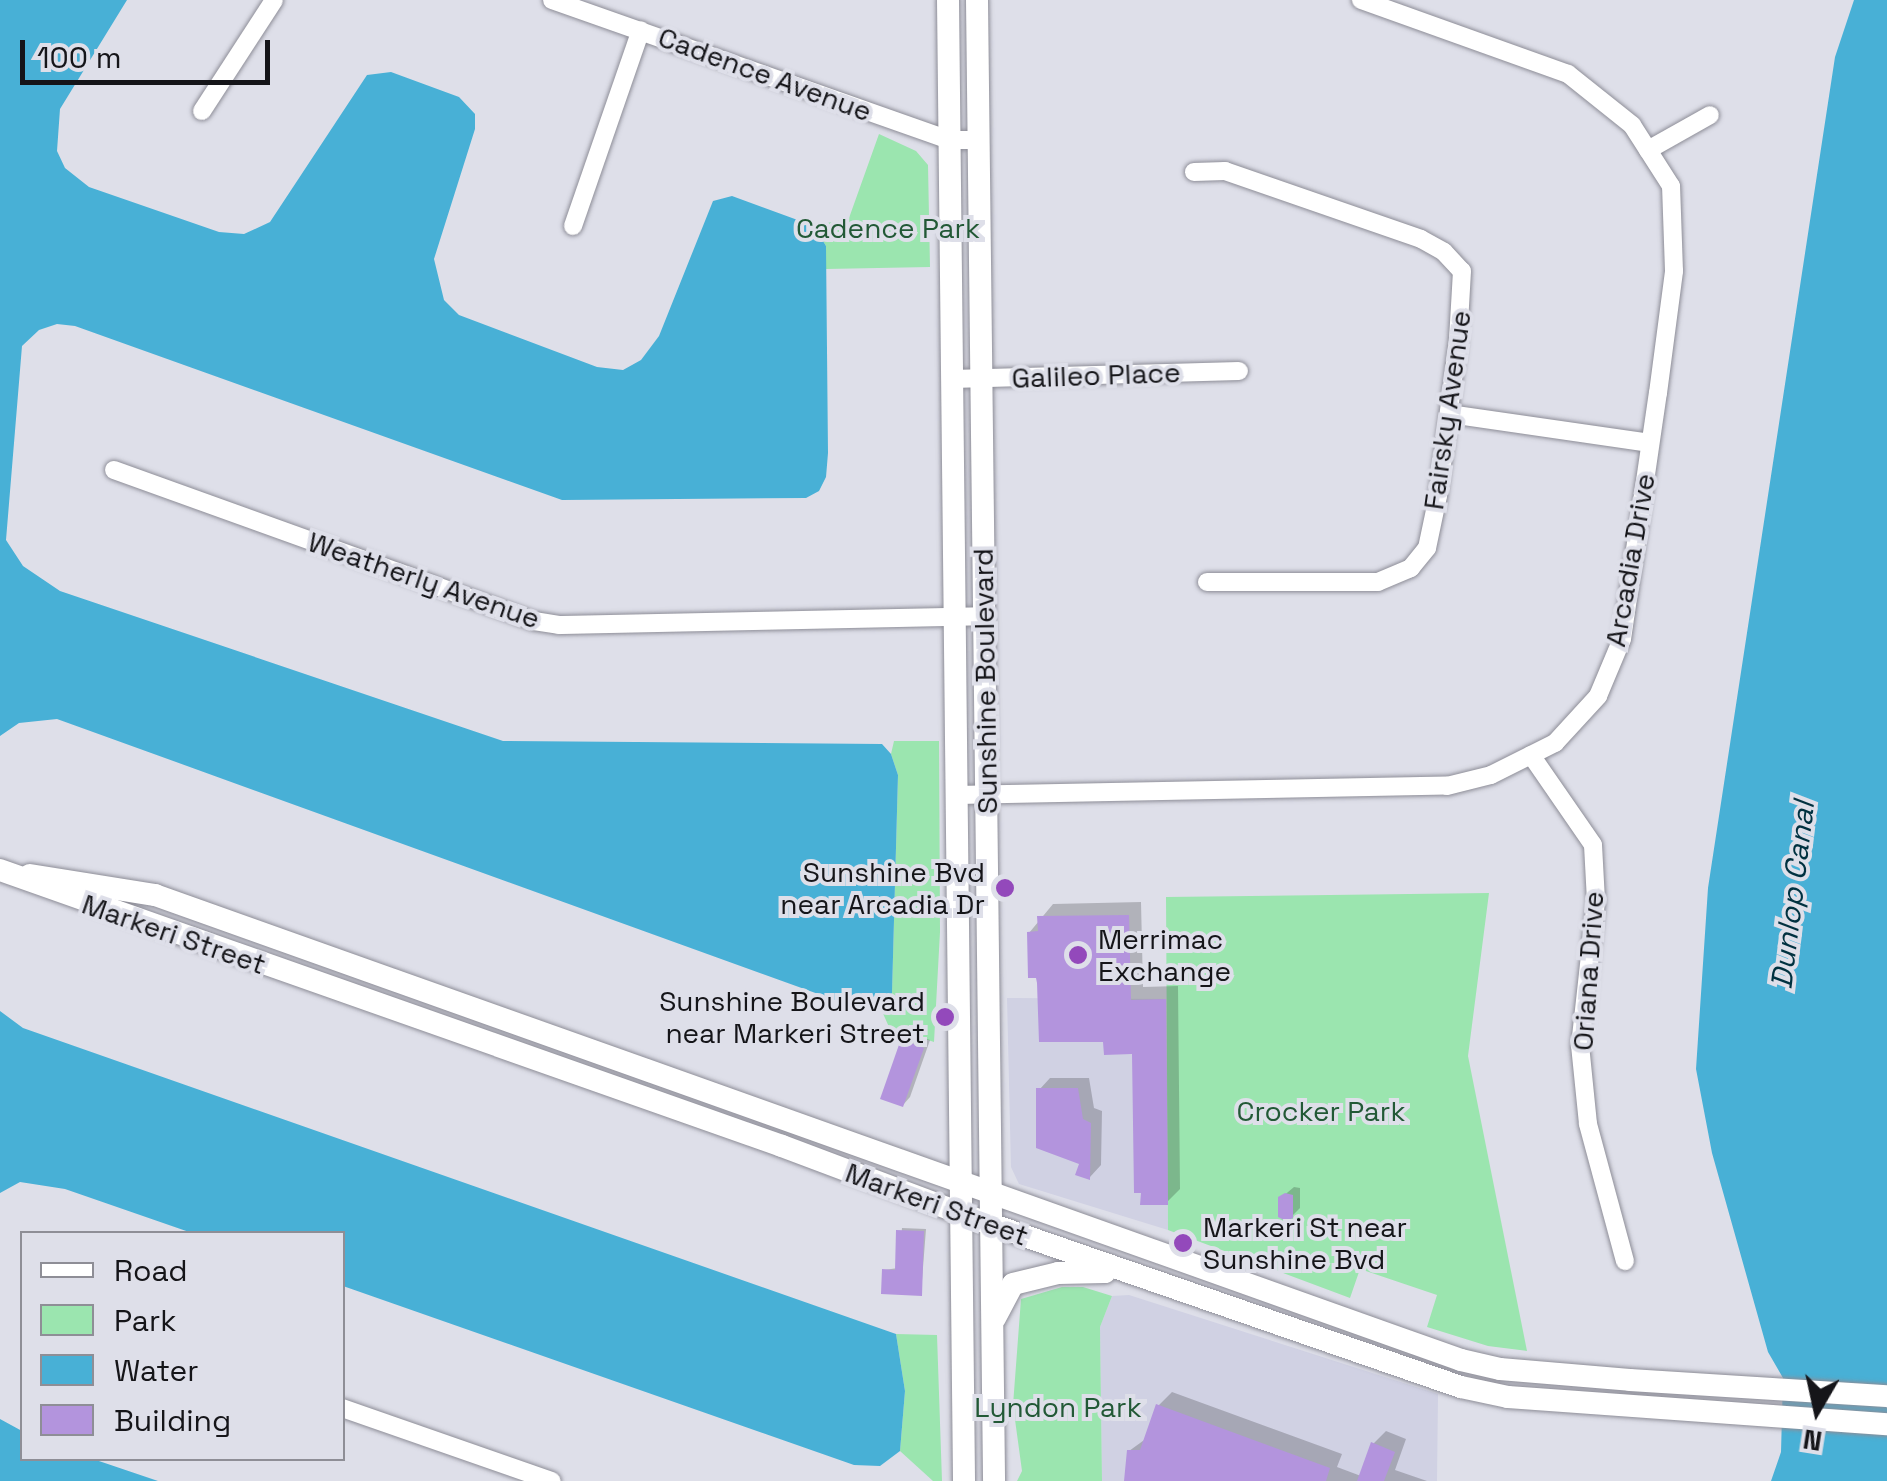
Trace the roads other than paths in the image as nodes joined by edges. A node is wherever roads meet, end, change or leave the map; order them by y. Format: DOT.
graph roads {
  1 [pos="274,0"];
  2 [pos="552,0"];
  3 [pos="948,0"];
  4 [pos="977,0"];
  5 [pos="1361,0"];
  6 [pos="640,30"];
  7 [pos="202,111"];
  8 [pos="1710,115"];
  9 [pos="950,140"];
  10 [pos="979,140"];
  11 [pos="1648,150"];
  12 [pos="1194,172"];
  13 [pos="573,226"];
  14 [pos="1239,370"];
  15 [pos="982,378"];
  16 [pos="952,379"];
  17 [pos="1449,414"];
  18 [pos="1650,442"];
  19 [pos="114,470"];
  20 [pos="1207,582"];
  21 [pos="985,616"];
  22 [pos="954,620"];
  23 [pos="1531,755"];
  24 [pos="987,792"];
  25 [pos="956,795"];
  26 [pos="6,872"];
  27 [pos="95,894"];
  28 [pos="556,1037"];
  29 [pos="547,1066"];
  30 [pos="960,1182"];
  31 [pos="989,1192"];
  32 [pos="960,1214"];
  33 [pos="990,1224"];
  34 [pos="1625,1261"];
  35 [pos="1129,1272"];
  36 [pos="993,1326"];
  37 [pos="1887,1396"];
  38 [pos="345,1409"];
  39 [pos="1887,1424"];
  40 [pos="552,1481"];
  41 [pos="964,1481"];
  42 [pos="994,1481"];
  1 -- 7 [label="street"];
  2 -- 6 [label="street, Cadence Avenue"];
  3 -- 9 [label="main road, Sunshine Boulevard"];
  4 -- 10 [label="main road, Sunshine Boulevard"];
  5 -- 11 [label="street, Arcadia Drive"];
  6 -- 9 [label="street, Cadence Avenue"];
  6 -- 13 [label="street"];
  8 -- 11 [label="street"];
  9 -- 10 [label="street, Cadence Avenue"];
  9 -- 16 [label="main road, Sunshine Boulevard"];
  10 -- 15 [label="main road, Sunshine Boulevard"];
  11 -- 18 [label="street, Arcadia Drive"];
  12 -- 17 [label="street, Fairsky Avenue"];
  14 -- 15 [label="street, Galileo Place"];
  15 -- 16 [label="street, Galileo Place"];
  15 -- 21 [label="main road, Sunshine Boulevard"];
  16 -- 22 [label="main road, Sunshine Boulevard"];
  17 -- 18 [label="street"];
  17 -- 20 [label="street, Fairsky Avenue"];
  18 -- 23 [label="street, Arcadia Drive"];
  19 -- 22 [label="street, Weatherly Avenue"];
  21 -- 22 [label="street, Weatherly Avenue"];
  21 -- 24 [label="main road, Sunshine Boulevard"];
  22 -- 25 [label="main road, Sunshine Boulevard"];
  23 -- 24 [label="street, Arcadia Drive"];
  23 -- 34 [label="street, Oriana Drive"];
  24 -- 25 [label="street, Arcadia Drive"];
  24 -- 31 [label="main road, Sunshine Boulevard"];
  25 -- 30 [label="main road, Sunshine Boulevard"];
  26 -- 27 [label="main road, Markeri Street"];
  27 -- 28 [label="main road, Markeri Street"];
  27 -- 29 [label="main road, Markeri Street"];
  28 -- 29 [label="main road"];
  28 -- 30 [label="main road, Markeri Street"];
  29 -- 32 [label="main road, Markeri Street"];
  30 -- 31 [label="main road, Markeri Street"];
  30 -- 32 [label="main road, Sunshine Boulevard"];
  31 -- 33 [label="main road, Sunshine Boulevard"];
  31 -- 37 [label="main road, Markeri Street"];
  32 -- 33 [label="main road, Markeri Street"];
  32 -- 41 [label="main road, Sunshine Boulevard"];
  33 -- 35 [label="main road, Markeri Street"];
  33 -- 36 [label="main road, Sunshine Boulevard"];
  35 -- 36 [label="main road"];
  35 -- 39 [label="main road, Markeri Street"];
  36 -- 42 [label="main road, Sunshine Boulevard"];
  38 -- 40 [label="street"];
}
